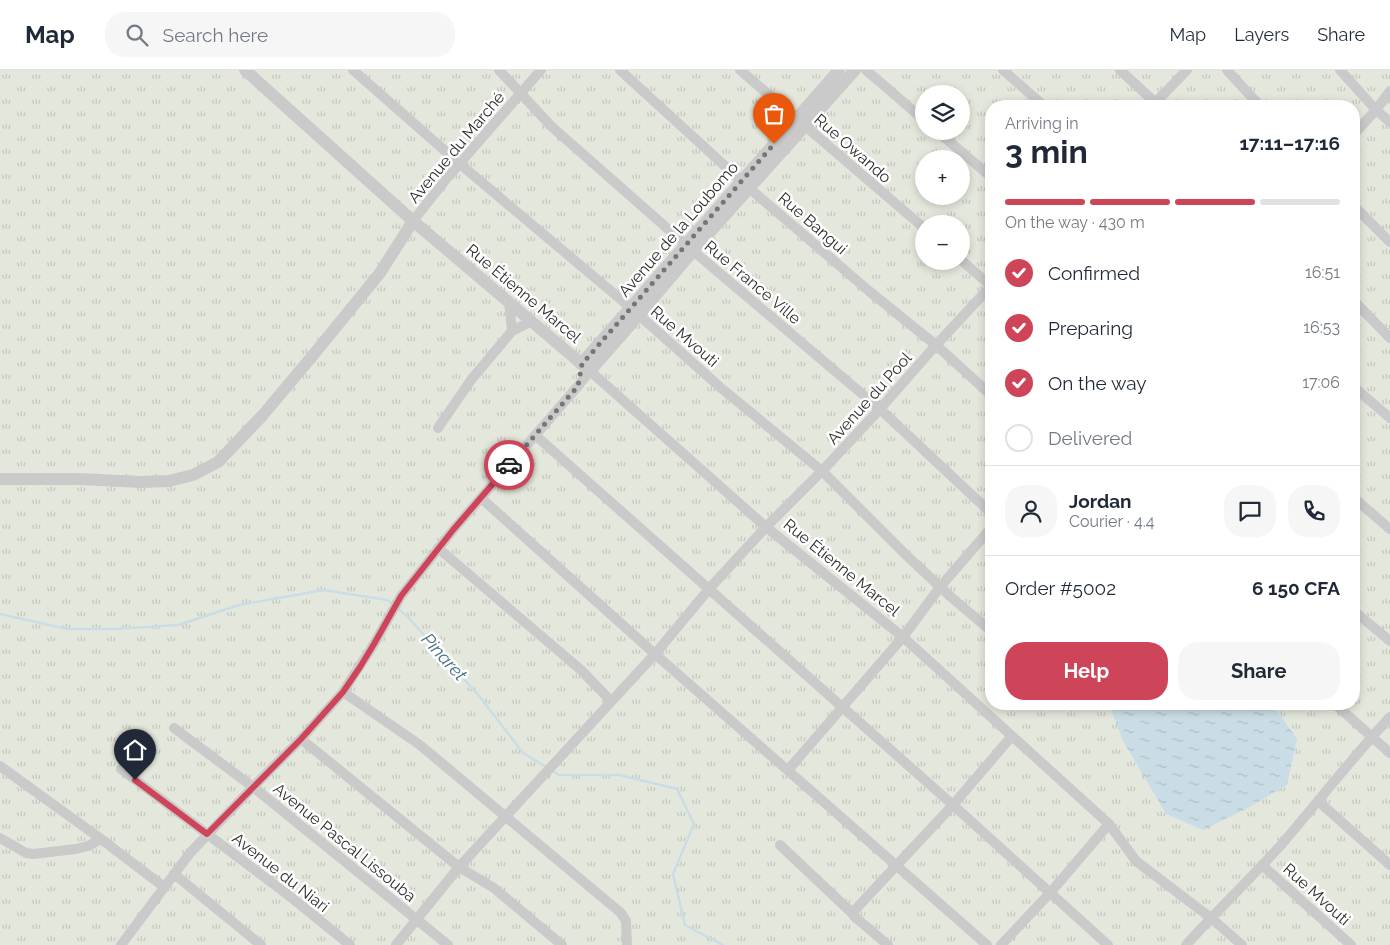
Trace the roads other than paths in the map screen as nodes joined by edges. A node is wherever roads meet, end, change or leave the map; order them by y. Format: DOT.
graph roads {
  1 [pos="245,70"];
  2 [pos="353,70"];
  3 [pos="498,70"];
  4 [pos="542,70"];
  5 [pos="620,70"];
  6 [pos="740,70"];
  7 [pos="839,70"];
  8 [pos="855,70"];
  9 [pos="866,70"];
  10 [pos="1003,70"];
  11 [pos="1120,70"];
  12 [pos="1187,70"];
  13 [pos="1227,70"];
  14 [pos="1340,70"];
  15 [pos="1390,91"];
  16 [pos="520,94"];
  17 [pos="1037,100"];
  18 [pos="1151,100"];
  19 [pos="1160,100"];
  20 [pos="1254,100"];
  21 [pos="1376,110"];
  22 [pos="915,112"];
  23 [pos="801,122"];
  24 [pos="1390,122"];
  25 [pos="1360,127"];
  26 [pos="947,140"];
  27 [pos="460,164"];
  28 [pos="985,173"];
  29 [pos="746,184"];
  30 [pos="1360,212"];
  31 [pos="915,220"];
  32 [pos="413,221"];
  33 [pos="1390,242"];
  34 [pos="689,248"];
  35 [pos="970,268"];
  36 [pos="985,281"];
  37 [pos="985,292"];
  38 [pos="509,302"];
  39 [pos="1360,307"];
  40 [pos="635,312"];
  41 [pos="532,321"];
  42 [pos="512,331"];
  43 [pos="1390,338"];
  44 [pos="936,345"];
  45 [pos="586,367"];
  46 [pos="985,390"];
  47 [pos="1360,391"];
  48 [pos="880,409"];
  49 [pos="1390,418"];
  50 [pos="438,428"];
  51 [pos="535,435"];
  52 [pos="822,471"];
  53 [pos="0,479"];
  54 [pos="481,498"];
  55 [pos="1360,503"];
  56 [pos="985,507"];
  57 [pos="766,526"];
  58 [pos="1390,530"];
  59 [pos="985,535"];
  60 [pos="438,548"];
  61 [pos="940,587"];
  62 [pos="709,590"];
  63 [pos="1360,616"];
  64 [pos="985,626"];
  65 [pos="903,637"];
  66 [pos="1390,641"];
  67 [pos="655,654"];
  68 [pos="343,692"];
  69 [pos="611,701"];
  70 [pos="842,707"];
  71 [pos="1341,710"];
  72 [pos="1390,717"];
  73 [pos="174,728"];
  74 [pos="1011,737"];
  75 [pos="1371,737"];
  76 [pos="301,739"];
  77 [pos="1390,753"];
  78 [pos="0,766"];
  79 [pos="121,769"];
  80 [pos="788,770"];
  81 [pos="253,787"];
  82 [pos="1318,801"];
  83 [pos="954,804"];
  84 [pos="505,816"];
  85 [pos="1108,824"];
  86 [pos="207,834"];
  87 [pos="0,838"];
  88 [pos="101,839"];
  89 [pos="780,845"];
  90 [pos="897,865"];
  91 [pos="1262,865"];
  92 [pos="1390,865"];
  93 [pos="459,867"];
  94 [pos="174,874"];
  95 [pos="164,887"];
  96 [pos="1050,893"];
  97 [pos="852,913"];
  98 [pos="1211,918"];
  99 [pos="418,920"];
  100 [pos="120,945"];
  101 [pos="261,945"];
  102 [pos="350,945"];
  103 [pos="396,945"];
  104 [pos="448,945"];
  105 [pos="562,945"];
  106 [pos="627,945"];
  107 [pos="888,945"];
  108 [pos="987,945"];
  109 [pos="1001,945"];
  110 [pos="1108,945"];
  111 [pos="1186,945"];
  112 [pos="1242,945"];
  113 [pos="1351,945"];
  1 -- 32 [label="street, Rue Étienne Marcel"];
  2 -- 27 [label="street, Rue Mvouti"];
  3 -- 16 [label="street, Rue France Ville"];
  4 -- 16 [label="street, Avenue du Marché"];
  5 -- 29 [label="street, Rue Bangui"];
  6 -- 23 [label="street, Rue Owando"];
  7 -- 23 [label="street, Avenue de la Loubomo"];
  8 -- 23 [label="street, Avenue de la Loubomo"];
  9 -- 22 [label="street"];
  10 -- 17 [label="street"];
  11 -- 18 [label="street"];
  12 -- 19 [label="street"];
  13 -- 20 [label="street"];
  14 -- 21 [label="street"];
  15 -- 21 [label="street"];
  16 -- 27 [label="street, Avenue du Marché"];
  16 -- 34 [label="street, Rue France Ville"];
  21 -- 24 [label="street"];
  21 -- 25 [label="street"];
  23 -- 29 [label="street, Avenue de la Loubomo"];
  23 -- 31 [label="street, Rue Owando"];
  26 -- 28 [label="street"];
  27 -- 32 [label="street, Avenue du Marché"];
  27 -- 40 [label="street, Rue Mvouti"];
  29 -- 34 [label="street, Avenue de la Loubomo"];
  29 -- 44 [label="street, Rue Bangui"];
  30 -- 33 [label="street"];
  32 -- 38 [label="street, Rue Étienne Marcel"];
  32 -- 53 [label="street"];
  34 -- 40 [label="street, Avenue de la Loubomo"];
  34 -- 48 [label="street, Rue France Ville"];
  35 -- 36 [label="street"];
  37 -- 44 [label="street, Avenue du Pool"];
  38 -- 41 [label="street, Rue Étienne Marcel"];
  38 -- 42 [label="street"];
  39 -- 43 [label="street"];
  40 -- 45 [label="street, Avenue de la Loubomo"];
  40 -- 52 [label="street, Rue Mvouti"];
  41 -- 42 [label="street"];
  41 -- 45 [label="street, Rue Étienne Marcel"];
  42 -- 50 [label="street"];
  44 -- 46 [label="street, Rue Bangui"];
  44 -- 48 [label="street, Avenue du Pool"];
  45 -- 51 [label="street"];
  45 -- 57 [label="street, Rue Étienne Marcel"];
  47 -- 49 [label="street"];
  48 -- 52 [label="street, Avenue du Pool"];
  48 -- 56 [label="street, Rue France Ville"];
  51 -- 54 [label="street"];
  51 -- 62 [label="street"];
  52 -- 57 [label="street, Avenue du Pool"];
  52 -- 61 [label="street, Rue Mvouti"];
  54 -- 60 [label="street"];
  54 -- 67 [label="street"];
  55 -- 58 [label="street"];
  57 -- 62 [label="street, Avenue du Pool"];
  57 -- 65 [label="street, Rue Étienne Marcel"];
  59 -- 61 [label="street"];
  60 -- 68 [label="street"];
  60 -- 69 [label="street"];
  61 -- 64 [label="street, Rue Mvouti"];
  61 -- 65 [label="street"];
  62 -- 67 [label="street, Avenue du Pool"];
  62 -- 70 [label="street"];
  63 -- 66 [label="street"];
  65 -- 70 [label="street"];
  65 -- 74 [label="street, Rue Étienne Marcel"];
  67 -- 69 [label="street, Avenue du Pool"];
  67 -- 80 [label="street"];
  68 -- 76 [label="street"];
  68 -- 84 [label="street"];
  69 -- 84 [label="street, Avenue du Pool"];
  70 -- 80 [label="street"];
  70 -- 83 [label="street"];
  71 -- 75 [label="street"];
  72 -- 75 [label="street"];
  73 -- 81 [label="street, Avenue Pascal Lissouba"];
  74 -- 83 [label="street"];
  74 -- 85 [label="street, Rue Étienne Marcel"];
  75 -- 77 [label="street"];
  75 -- 82 [label="street"];
  76 -- 81 [label="street"];
  76 -- 93 [label="street"];
  78 -- 88 [label="street"];
  79 -- 86 [label="street, Avenue du Niari"];
  80 -- 90 [label="street"];
  81 -- 86 [label="street"];
  81 -- 99 [label="street, Avenue Pascal Lissouba"];
  82 -- 91 [label="street"];
  82 -- 92 [label="street"];
  83 -- 90 [label="street"];
  83 -- 96 [label="street"];
  84 -- 93 [label="street, Avenue du Pool"];
  84 -- 106 [label="street"];
  85 -- 96 [label="street"];
  85 -- 98 [label="street, Rue Étienne Marcel"];
  86 -- 94 [label="street"];
  86 -- 102 [label="street, Avenue du Niari"];
  87 -- 88 [label="street"];
  88 -- 95 [label="street"];
  89 -- 97 [label="street"];
  90 -- 97 [label="street"];
  90 -- 108 [label="street"];
  91 -- 98 [label="street"];
  91 -- 113 [label="street, Rue Mvouti"];
  93 -- 99 [label="street, Avenue du Pool"];
  93 -- 105 [label="street"];
  94 -- 95 [label="street"];
  94 -- 101 [label="street"];
  95 -- 100 [label="street"];
  96 -- 109 [label="street"];
  96 -- 110 [label="street"];
  97 -- 107 [label="street"];
  98 -- 111 [label="street"];
  98 -- 112 [label="street, Rue Étienne Marcel"];
  99 -- 103 [label="street, Avenue du Pool"];
  99 -- 104 [label="street, Avenue Pascal Lissouba"];
}
